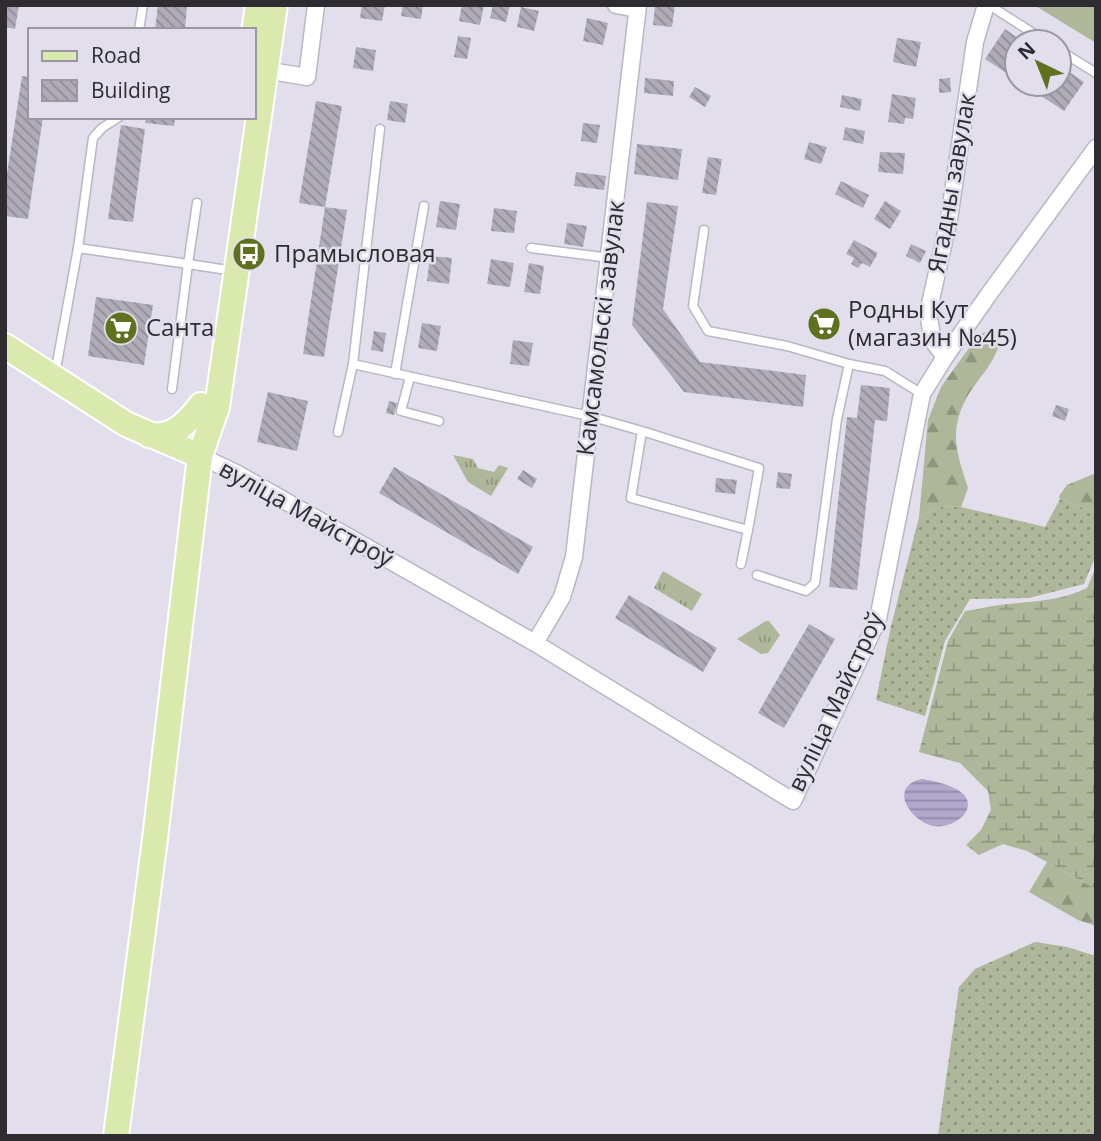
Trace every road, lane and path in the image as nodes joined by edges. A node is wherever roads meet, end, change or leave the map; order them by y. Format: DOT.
graph roads {
  1 [pos="143,5"];
  2 [pos="258,5"];
  3 [pos="275,5"];
  4 [pos="316,5"];
  5 [pos="616,5"];
  6 [pos="987,5"];
  7 [pos="637,7"];
  8 [pos="139,28"];
  9 [pos="255,28"];
  10 [pos="1024,28"];
  11 [pos="1073,59"];
  12 [pos="260,69"];
  13 [pos="1096,73"];
  14 [pos="256,96"];
  15 [pos="117,119"];
  16 [pos="242,119"];
  17 [pos="253,119"];
  18 [pos="380,130"];
  19 [pos="1096,148"];
  20 [pos="197,203"];
  21 [pos="424,206"];
  22 [pos="704,230"];
  23 [pos="78,248"];
  24 [pos="531,248"];
  25 [pos="610,258"];
  26 [pos="188,264"];
  27 [pos="230,270"];
  28 [pos="5,346"];
  29 [pos="945,357"];
  30 [pos="353,364"];
  31 [pos="849,364"];
  32 [pos="395,374"];
  33 [pos="54,377"];
  34 [pos="410,377"];
  35 [pos="172,389"];
  36 [pos="922,394"];
  37 [pos="201,405"];
  38 [pos="589,416"];
  39 [pos="439,421"];
  40 [pos="642,431"];
  41 [pos="338,432"];
  42 [pos="148,434"];
  43 [pos="201,457"];
  44 [pos="748,530"];
  45 [pos="741,564"];
  46 [pos="757,575"];
  47 [pos="536,643"];
  48 [pos="116,1136"];
  1 -- 8 [label="lane"];
  2 -- 9 [label="main road"];
  3 -- 12 [label="main road"];
  4 -- 12 [label="street"];
  5 -- 7 [label="street"];
  6 -- 10 [label="lane"];
  6 -- 29 [label="street, Ягадны завулак"];
  7 -- 25 [label="street, Камсамольскі завулак"];
  11 -- 13 [label="lane"];
  12 -- 14 [label="main road"];
  15 -- 23 [label="lane"];
  16 -- 27 [label="main road"];
  17 -- 27 [label="main road"];
  18 -- 30 [label="lane"];
  19 -- 29 [label="street, вуліца Майстроў"];
  20 -- 26 [label="lane"];
  21 -- 32 [label="lane"];
  22 -- 31 [label="lane"];
  23 -- 26 [label="lane"];
  23 -- 33 [label="lane"];
  24 -- 25 [label="lane"];
  25 -- 38 [label="street, Камсамольскі завулак"];
  26 -- 27 [label="lane"];
  26 -- 35 [label="lane"];
  27 -- 37 [label="main road"];
  27 -- 43 [label="main road"];
  28 -- 33 [label="main road"];
  29 -- 36 [label="street, вуліца Майстроў"];
  30 -- 32 [label="lane"];
  30 -- 41 [label="lane"];
  31 -- 36 [label="lane"];
  31 -- 46 [label="lane"];
  32 -- 34 [label="lane"];
  33 -- 42 [label="main road"];
  34 -- 38 [label="lane"];
  34 -- 39 [label="lane"];
  36 -- 47 [label="street, вуліца Майстроў"];
  37 -- 42 [label="main road"];
  37 -- 43 [label="main road"];
  38 -- 40 [label="lane"];
  38 -- 47 [label="street, Камсамольскі завулак"];
  40 -- 44 [label="lane"];
  40 -- 44 [label="lane"];
  42 -- 43 [label="main road"];
  43 -- 47 [label="street, вуліца Майстроў"];
  43 -- 48 [label="main road"];
  44 -- 45 [label="lane"];
}
